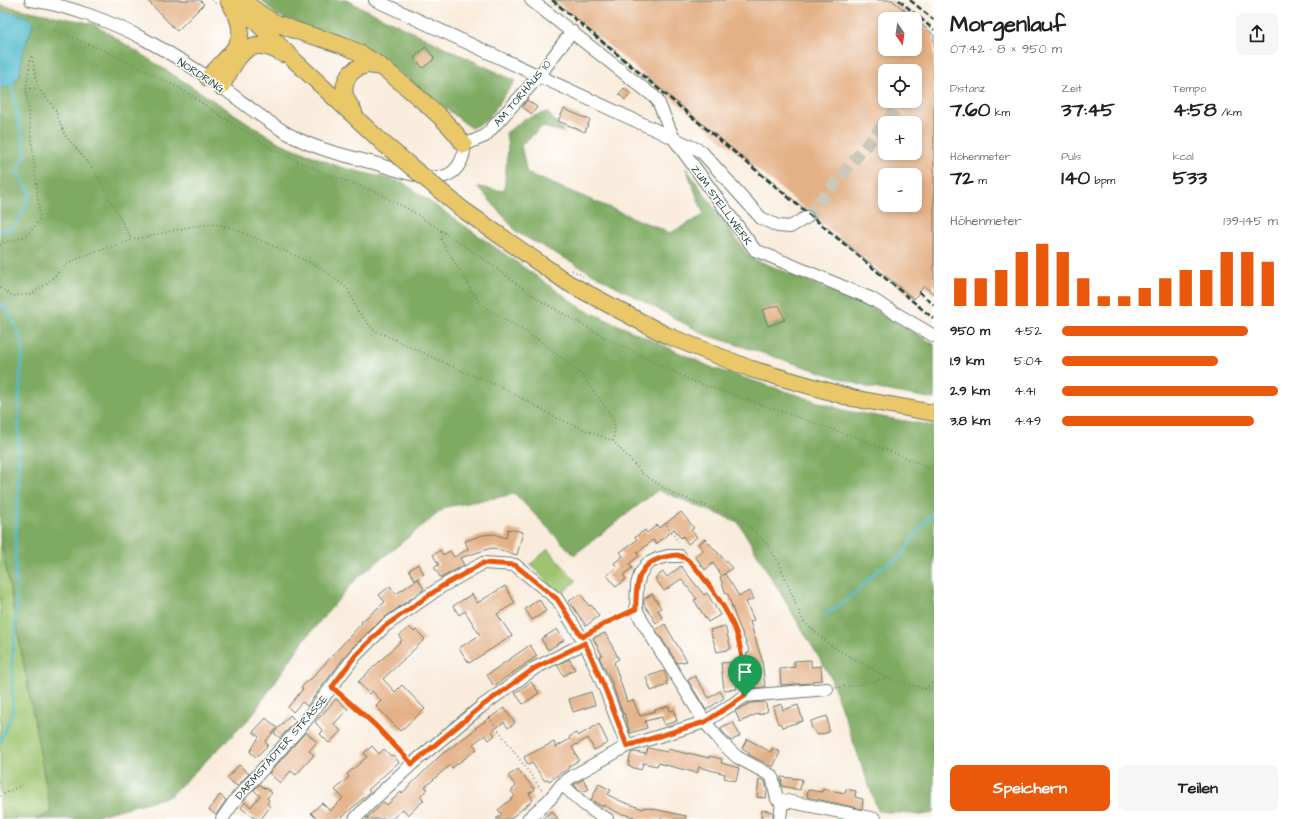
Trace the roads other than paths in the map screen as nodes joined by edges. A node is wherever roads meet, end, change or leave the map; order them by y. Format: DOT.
graph roads {
  1 [pos="235,0"];
  2 [pos="242,0"];
  3 [pos="375,0"];
  4 [pos="531,0"];
  5 [pos="38,1"];
  6 [pos="223,4"];
  7 [pos="572,31"];
  8 [pos="296,62"];
  9 [pos="380,67"];
  10 [pos="539,76"];
  11 [pos="215,82"];
  12 [pos="361,124"];
  13 [pos="674,139"];
  14 [pos="464,145"];
  15 [pos="807,217"];
  16 [pos="934,336"];
  17 [pos="934,413"];
  18 [pos="680,556"];
  19 [pos="583,640"];
  20 [pos="827,689"];
  21 [pos="705,722"];
  22 [pos="627,746"];
  23 [pos="562,784"];
  24 [pos="782,801"];
  25 [pos="222,819"];
  26 [pos="355,819"];
  27 [pos="528,819"];
  28 [pos="607,819"];
  29 [pos="780,819"];
  30 [pos="875,819"];
  1 -- 8 [label="main road"];
  2 -- 9 [label="main road"];
  3 -- 10 [label="street, ZUM STELLWERK"];
  4 -- 7 [label="street"];
  5 -- 11 [label="street, NORDRING"];
  6 -- 11 [label="main road"];
  7 -- 10 [label="street, AM TORHAUS 10"];
  7 -- 13 [label="street"];
  8 -- 11 [label="main road"];
  8 -- 12 [label="main road"];
  9 -- 12 [label="main road"];
  9 -- 14 [label="main road"];
  10 -- 13 [label="street, ZUM STELLWERK"];
  10 -- 14 [label="street, AM TORHAUS 10"];
  11 -- 14 [label="street, NORDRING"];
  12 -- 17 [label="main road, bridge"];
  13 -- 15 [label="street"];
  13 -- 16 [label="street, ZUM STELLWERK"];
  18 -- 21 [label="street"];
  19 -- 22 [label="street, DARMSTÄDTER STRASSE"];
  19 -- 25 [label="street, DARMSTÄDTER STRASSE"];
  19 -- 26 [label="street"];
  20 -- 21 [label="street"];
  21 -- 22 [label="street"];
  21 -- 24 [label="street"];
  22 -- 23 [label="street"];
  23 -- 27 [label="street"];
  23 -- 28 [label="street"];
  24 -- 29 [label="street"];
  24 -- 30 [label="street"];
}
